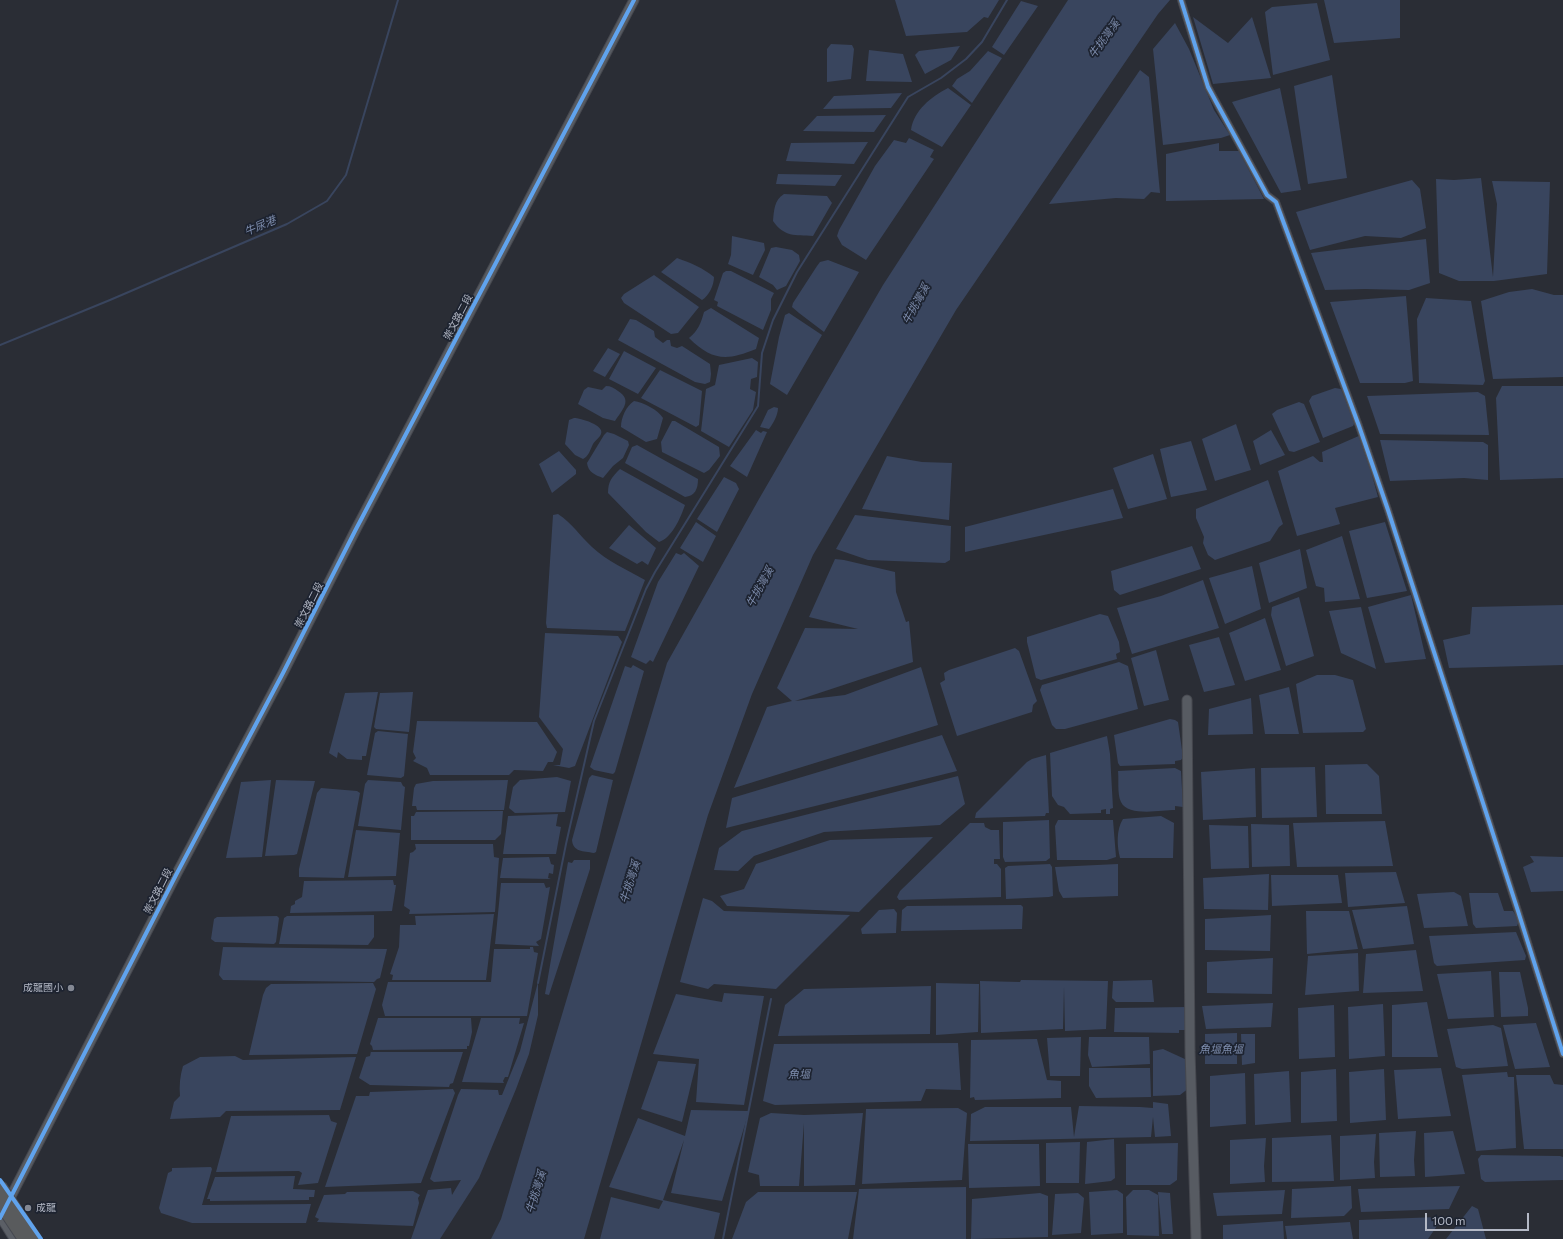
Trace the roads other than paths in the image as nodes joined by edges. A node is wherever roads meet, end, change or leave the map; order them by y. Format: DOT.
graph roads {
  1 [pos="634,0"];
  2 [pos="1181,0"];
  3 [pos="1187,700"];
  4 [pos="1563,1054"];
  5 [pos="0,1183"];
  6 [pos="11,1195"];
  7 [pos="0,1203"];
  8 [pos="0,1216"];
  9 [pos="15,1239"];
  10 [pos="24,1239"];
  11 [pos="35,1239"];
  12 [pos="41,1239"];
  13 [pos="1196,1239"];
  1 -- 6 [label="street, 崇文路二段"];
  2 -- 4 [label="street"];
  3 -- 13 [label="street"];
  5 -- 6 [label="main road"];
  5 -- 11 [label="highway, bridge"];
  6 -- 8 [label="street, 崇文路二段"];
  6 -- 12 [label="main road"];
  7 -- 10 [label="highway, bridge"];
  8 -- 9 [label="main road"];
}
